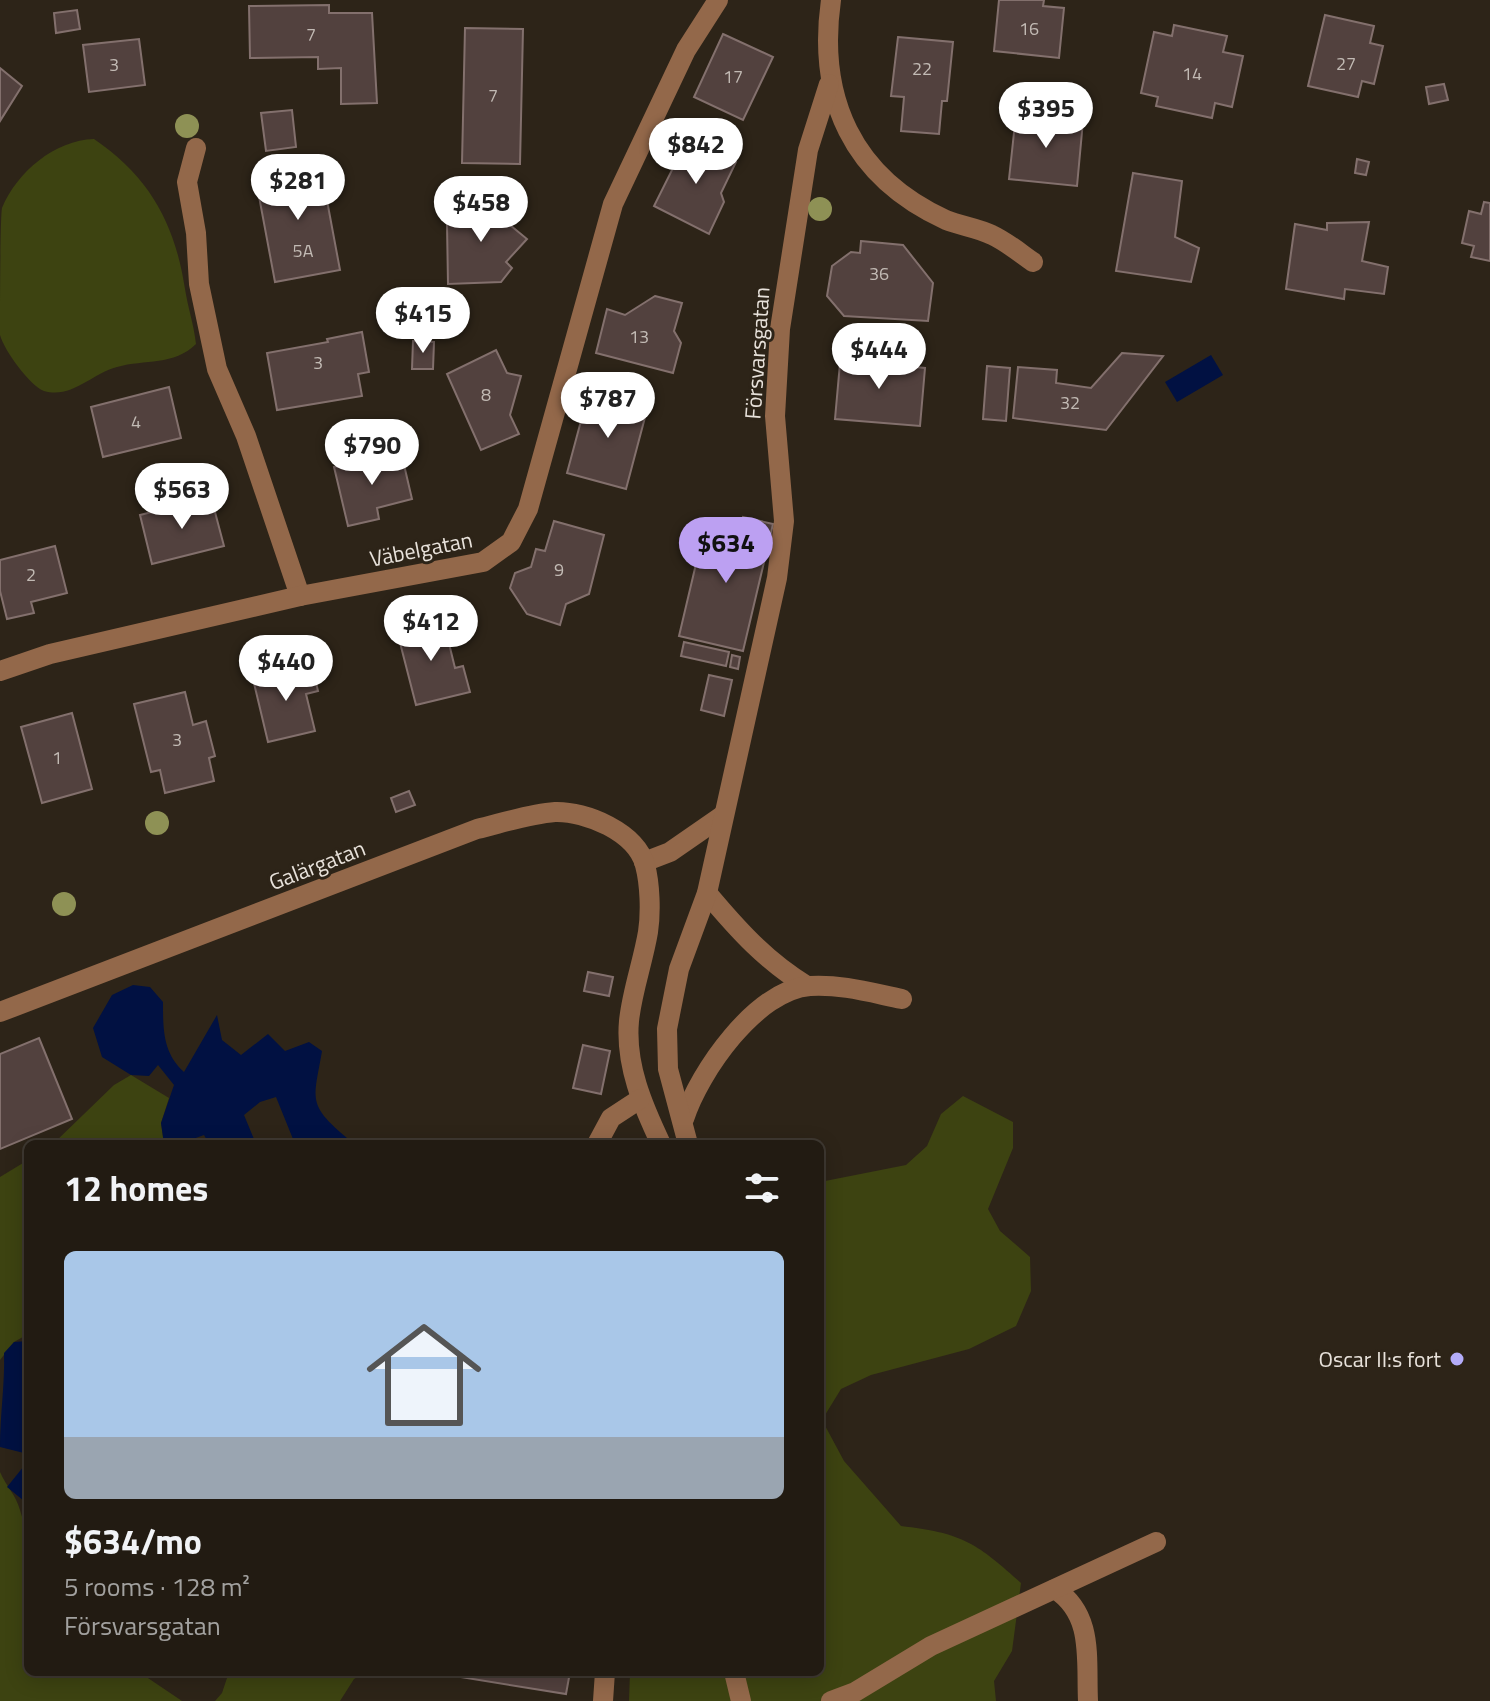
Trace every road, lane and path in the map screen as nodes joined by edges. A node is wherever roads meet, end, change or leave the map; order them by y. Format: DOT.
graph roads {
  1 [pos="718,0"];
  2 [pos="831,0"];
  3 [pos="829,84"];
  4 [pos="196,148"];
  5 [pos="1033,262"];
  6 [pos="300,596"];
  7 [pos="0,671"];
  8 [pos="722,816"];
  9 [pos="644,862"];
  10 [pos="707,893"];
  11 [pos="807,986"];
  12 [pos="902,999"];
  13 [pos="0,1012"];
  14 [pos="640,1099"];
  15 [pos="684,1119"];
  16 [pos="599,1140"];
  17 [pos="659,1140"];
  18 [pos="687,1140"];
  19 [pos="1156,1542"];
  20 [pos="1055,1589"];
  21 [pos="605,1676"];
  22 [pos="735,1676"];
  23 [pos="603,1701"];
  24 [pos="741,1701"];
  25 [pos="831,1701"];
  26 [pos="1088,1701"];
  1 -- 6 [label="street, Väbelgatan"];
  2 -- 3 [label="street, Försvarsgatan"];
  3 -- 5 [label="street, Försvarsgatan"];
  3 -- 8 [label="street, Försvarsgatan"];
  4 -- 6 [label="street"];
  6 -- 7 [label="street, Väbelgatan"];
  8 -- 9 [label="street"];
  8 -- 10 [label="street"];
  9 -- 13 [label="street, Galärgatan"];
  9 -- 14 [label="street"];
  10 -- 11 [label="street"];
  10 -- 15 [label="street"];
  11 -- 12 [label="street"];
  11 -- 15 [label="street"];
  14 -- 16 [label="street"];
  14 -- 17 [label="street"];
  15 -- 18 [label="street"];
  19 -- 20 [label="street"];
  20 -- 25 [label="street"];
  20 -- 26 [label="street"];
  21 -- 23 [label="street"];
  22 -- 24 [label="street"];
}
